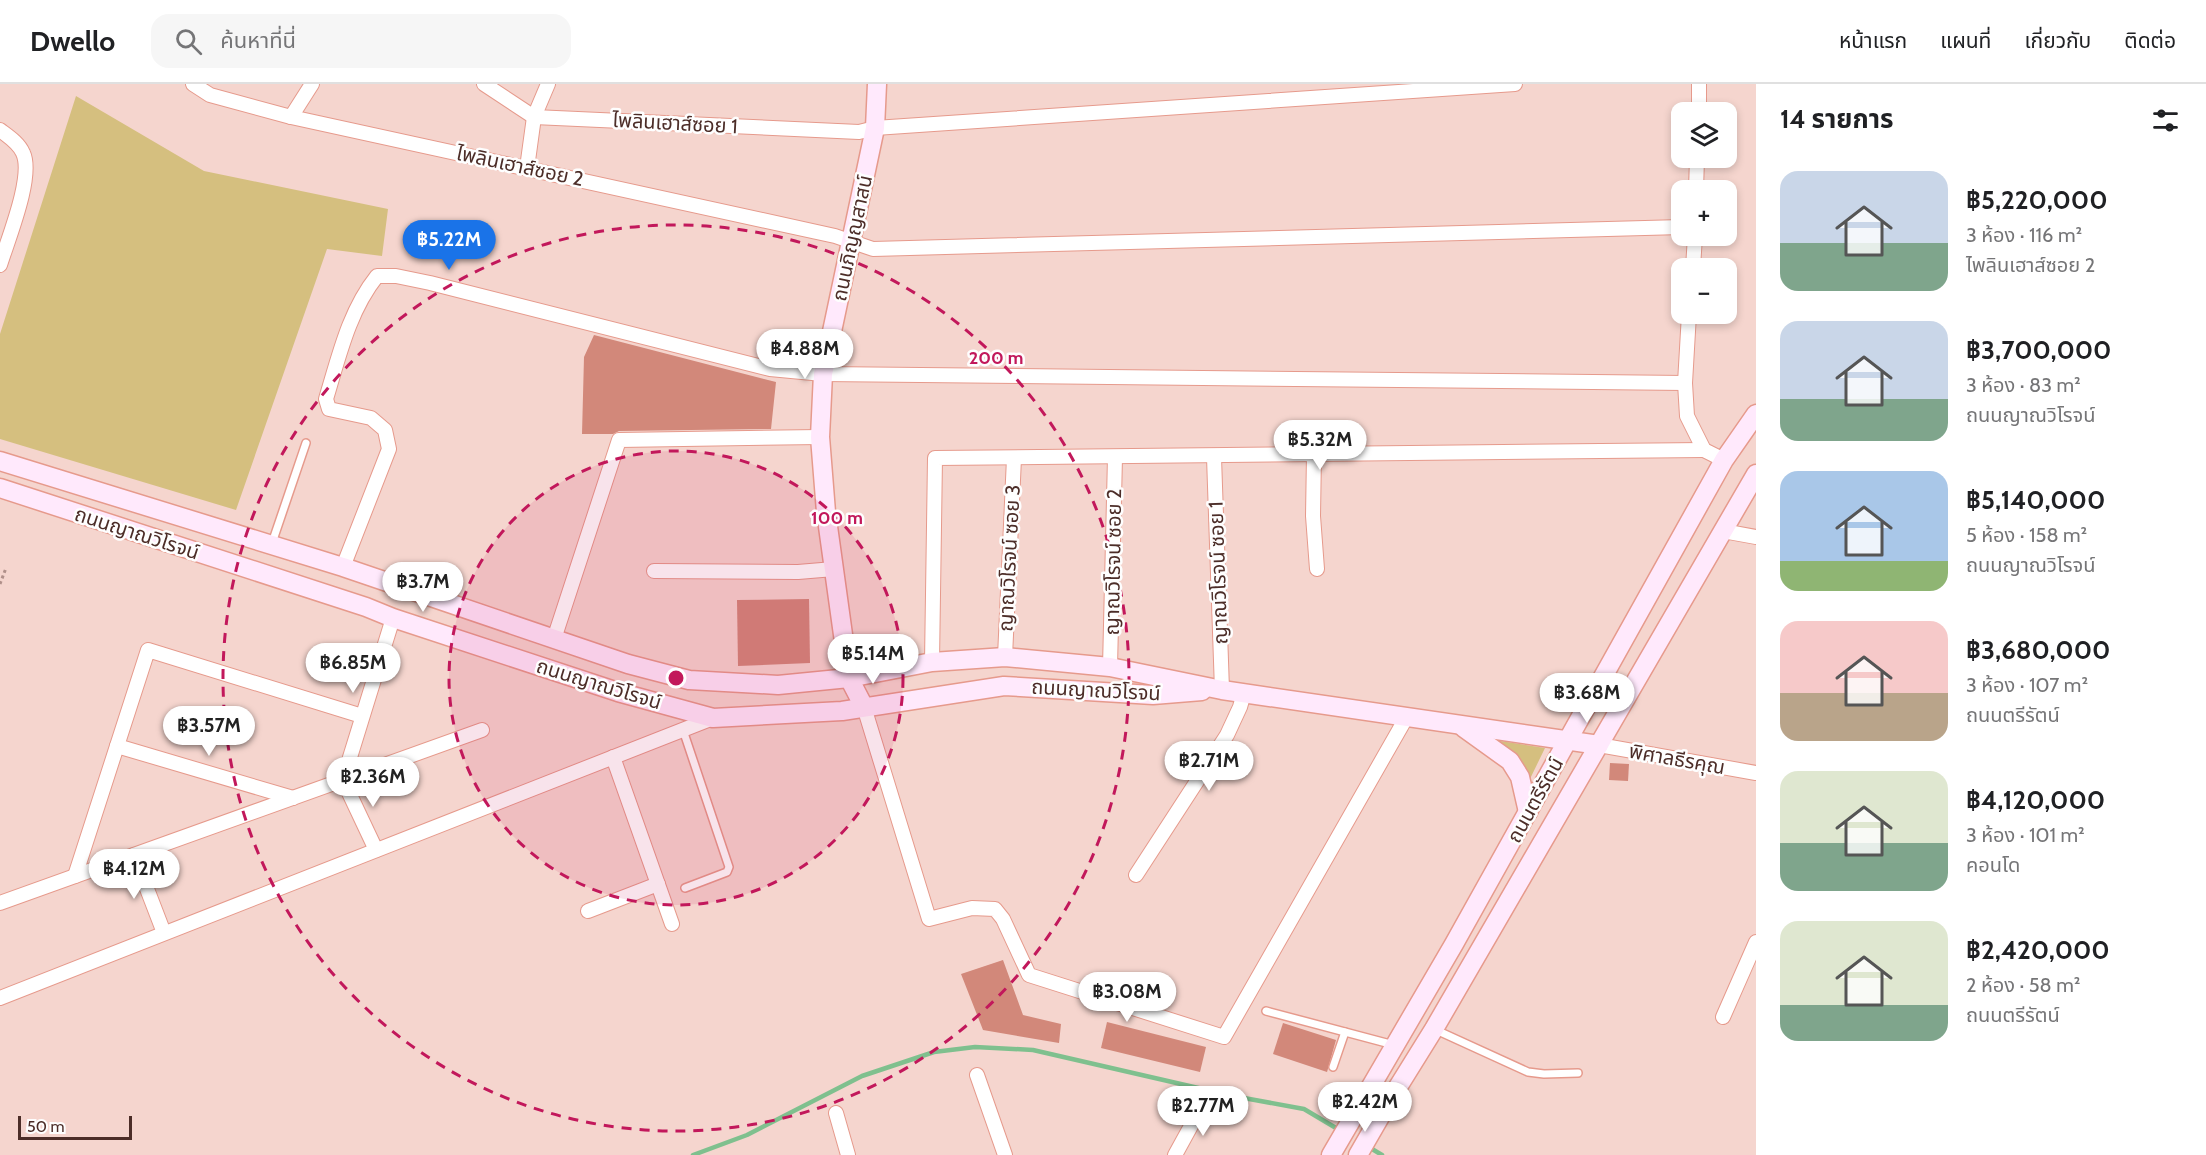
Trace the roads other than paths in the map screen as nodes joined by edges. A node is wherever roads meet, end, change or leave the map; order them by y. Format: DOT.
graph roads {
  1 [pos="193,84"];
  2 [pos="312,84"];
  3 [pos="484,84"];
  4 [pos="548,84"];
  5 [pos="878,84"];
  6 [pos="1515,84"];
  7 [pos="1699,84"];
  8 [pos="1393,88"];
  9 [pos="1699,102"];
  10 [pos="291,117"];
  11 [pos="534,117"];
  12 [pos="875,128"];
  13 [pos="0,130"];
  14 [pos="527,168"];
  15 [pos="1671,227"];
  16 [pos="851,241"];
  17 [pos="0,265"];
  18 [pos="1688,324"];
  19 [pos="823,374"];
  20 [pos="1684,383"];
  21 [pos="1756,414"];
  22 [pos="820,437"];
  23 [pos="306,443"];
  24 [pos="1704,450"];
  25 [pos="1314,455"];
  26 [pos="1214,456"];
  27 [pos="1115,457"];
  28 [pos="1014,458"];
  29 [pos="1724,460"];
  30 [pos="3,462"];
  31 [pos="1756,474"];
  32 [pos="0,488"];
  33 [pos="1723,531"];
  34 [pos="1756,537"];
  35 [pos="272,546"];
  36 [pos="343,567"];
  37 [pos="834,569"];
  38 [pos="1317,569"];
  39 [pos="654,571"];
  40 [pos="393,618"];
  41 [pos="554,639"];
  42 [pos="1005,657"];
  43 [pos="932,662"];
  44 [pos="1110,667"];
  45 [pos="849,678"];
  46 [pos="1222,690"];
  47 [pos="1244,693"];
  48 [pos="864,707"];
  49 [pos="363,716"];
  50 [pos="713,718"];
  51 [pos="1406,718"];
  52 [pos="1460,725"];
  53 [pos="482,730"];
  54 [pos="683,730"];
  55 [pos="1569,739"];
  56 [pos="1599,745"];
  57 [pos="117,746"];
  58 [pos="613,757"];
  59 [pos="1756,773"];
  60 [pos="343,780"];
  61 [pos="293,798"];
  62 [pos="1528,812"];
  63 [pos="376,850"];
  64 [pos="134,855"];
  65 [pos="1136,875"];
  66 [pos="75,876"];
  67 [pos="658,884"];
  68 [pos="685,888"];
  69 [pos="0,903"];
  70 [pos="588,911"];
  71 [pos="672,924"];
  72 [pos="164,933"];
  73 [pos="1756,942"];
  74 [pos="0,998"];
  75 [pos="1266,1011"];
  76 [pos="1723,1017"];
  77 [pos="1434,1029"];
  78 [pos="1344,1032"];
  79 [pos="1396,1046"];
  80 [pos="1333,1066"];
  81 [pos="1578,1072"];
  82 [pos="976,1075"];
  83 [pos="1203,1104"];
  84 [pos="837,1113"];
  85 [pos="848,1155"];
  86 [pos="1005,1155"];
  87 [pos="1175,1155"];
  88 [pos="1331,1155"];
  89 [pos="1358,1155"];
  1 -- 10 [label="street, ไพลินเฮาส์ซอย 2"];
  2 -- 10 [label="street"];
  3 -- 11 [label="street"];
  4 -- 11 [label="street"];
  5 -- 12 [label="main road, ถนนภิญญสาสน์"];
  6 -- 8 [label="street, ไพลินเฮาส์ซอย 1"];
  7 -- 9 [label="street"];
  8 -- 12 [label="street, ไพลินเฮาส์ซอย 1"];
  10 -- 14 [label="street, ไพลินเฮาส์ซอย 2"];
  11 -- 12 [label="street, ไพลินเฮาส์ซอย 1"];
  11 -- 14 [label="street"];
  12 -- 16 [label="main road, ถนนภิญญสาสน์"];
  13 -- 17 [label="street"];
  14 -- 16 [label="street, ไพลินเฮาส์ซอย 2"];
  15 -- 16 [label="street, ไพลินเฮาส์ซอย 2"];
  16 -- 19 [label="main road, ถนนภิญญสาสน์"];
  18 -- 20 [label="street"];
  19 -- 20 [label="street"];
  19 -- 22 [label="main road, ถนนภิญญสาสน์"];
  19 -- 36 [label="street"];
  20 -- 24 [label="street"];
  21 -- 29 [label="main road, ถนนตรีรัตน์"];
  22 -- 37 [label="main road, ถนนภิญญสาสน์"];
  22 -- 41 [label="street"];
  23 -- 35 [label="lane"];
  24 -- 25 [label="street"];
  24 -- 29 [label="street"];
  25 -- 26 [label="street"];
  25 -- 38 [label="street"];
  26 -- 27 [label="street"];
  26 -- 46 [label="street, ญาณวิโรจน์ ซอย 1"];
  27 -- 28 [label="street"];
  27 -- 44 [label="street, ญาณวิโรจน์ ซอย 2"];
  28 -- 42 [label="street, ญาณวิโรจน์ ซอย 3"];
  28 -- 43 [label="street"];
  29 -- 55 [label="main road, ถนนตรีรัตน์"];
  30 -- 35 [label="main road, ถนนญาณวิโรจน์"];
  31 -- 33 [label="main road, ถนนตรีรัตน์"];
  32 -- 40 [label="main road, ถนนญาณวิโรจน์"];
  33 -- 34 [label="street"];
  33 -- 56 [label="main road, ถนนตรีรัตน์"];
  35 -- 36 [label="main road, ถนนญาณวิโรจน์"];
  36 -- 41 [label="main road, ถนนญาณวิโรจน์"];
  37 -- 39 [label="street"];
  37 -- 45 [label="main road, ถนนภิญญสาสน์"];
  40 -- 49 [label="street"];
  40 -- 50 [label="main road, ถนนญาณวิโรจน์"];
  41 -- 45 [label="main road, ถนนญาณวิโรจน์"];
  42 -- 43 [label="main road, ถนนญาณวิโรจน์"];
  42 -- 44 [label="main road, ถนนญาณวิโรจน์"];
  43 -- 45 [label="main road, ถนนญาณวิโรจน์"];
  44 -- 46 [label="main road, ถนนญาณวิโรจน์"];
  45 -- 48 [label="main road, ถนนภิญญสาสน์"];
  46 -- 47 [label="main road, ถนนญาณวิโรจน์"];
  46 -- 48 [label="main road, ถนนญาณวิโรจน์"];
  47 -- 51 [label="main road, ถนนญาณวิโรจน์"];
  47 -- 65 [label="street"];
  48 -- 50 [label="main road, ถนนญาณวิโรจน์"];
  48 -- 51 [label="street"];
  49 -- 57 [label="street"];
  49 -- 60 [label="street"];
  50 -- 54 [label="street"];
  51 -- 52 [label="main road, ถนนญาณวิโรจน์"];
  52 -- 55 [label="main road, ถนนญาณวิโรจน์"];
  52 -- 62 [label="main road"];
  53 -- 60 [label="street"];
  54 -- 58 [label="street"];
  54 -- 68 [label="lane"];
  55 -- 56 [label="main road, ถนนญาณวิโรจน์"];
  55 -- 62 [label="main road, ถนนตรีรัตน์"];
  56 -- 59 [label="street, พิศาลธีรคุณ"];
  56 -- 77 [label="main road, ถนนตรีรัตน์"];
  57 -- 61 [label="street"];
  57 -- 66 [label="street"];
  58 -- 63 [label="street"];
  58 -- 67 [label="street"];
  60 -- 61 [label="street"];
  60 -- 63 [label="street"];
  61 -- 64 [label="street"];
  62 -- 79 [label="main road, ถนนตรีรัตน์"];
  63 -- 72 [label="street"];
  64 -- 66 [label="street"];
  64 -- 72 [label="street"];
  66 -- 69 [label="street"];
  67 -- 70 [label="street"];
  67 -- 71 [label="street"];
  72 -- 74 [label="street"];
  73 -- 76 [label="street"];
  75 -- 78 [label="lane"];
  77 -- 81 [label="lane"];
  77 -- 89 [label="main road, ถนนตรีรัตน์"];
  78 -- 79 [label="lane"];
  78 -- 80 [label="lane"];
  79 -- 88 [label="main road, ถนนตรีรัตน์"];
  82 -- 86 [label="street"];
  83 -- 87 [label="street"];
  84 -- 85 [label="street"];
}
